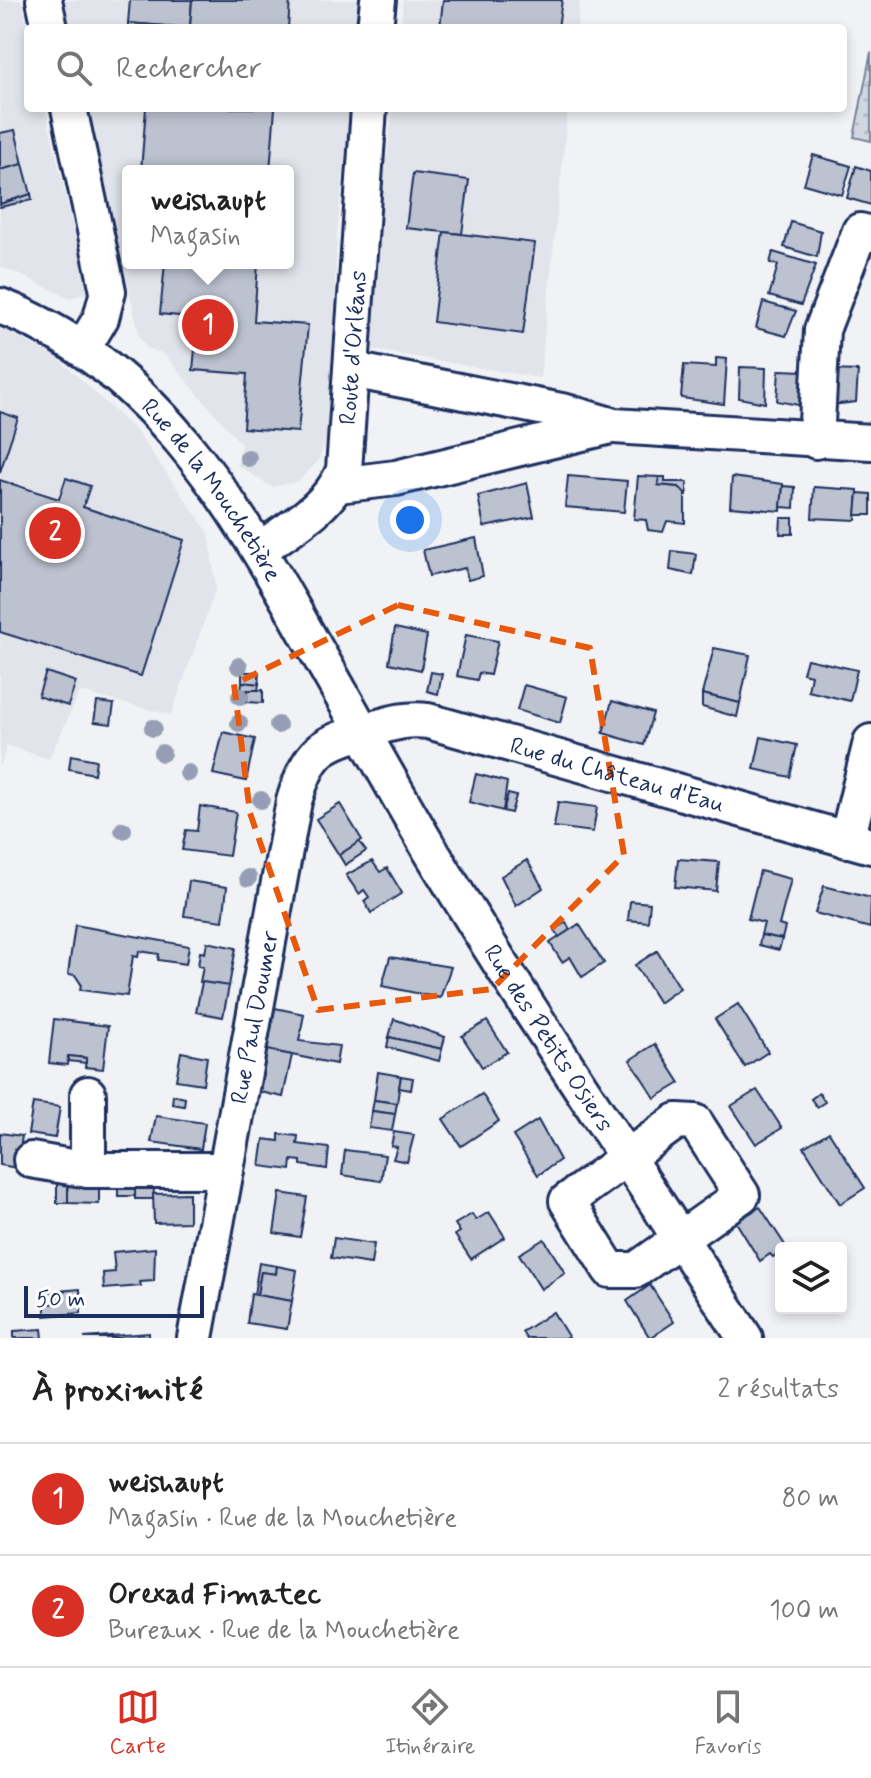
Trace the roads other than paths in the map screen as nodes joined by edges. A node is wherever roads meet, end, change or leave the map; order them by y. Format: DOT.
graph roads {
  1 [pos="44,0"];
  2 [pos="378,0"];
  3 [pos="49,24"];
  4 [pos="375,24"];
  5 [pos="70,112"];
  6 [pos="369,112"];
  7 [pos="871,234"];
  8 [pos="0,306"];
  9 [pos="83,348"];
  10 [pos="352,370"];
  11 [pos="614,426"];
  12 [pos="816,441"];
  13 [pos="871,442"];
  14 [pos="338,485"];
  15 [pos="260,549"];
  16 [pos="363,731"];
  17 [pos="871,742"];
  18 [pos="859,843"];
  19 [pos="88,1094"];
  20 [pos="626,1155"];
  21 [pos="31,1160"];
  22 [pos="88,1170"];
  23 [pos="226,1170"];
  24 [pos="679,1236"];
  25 [pos="195,1338"];
  26 [pos="745,1338"];
  1 -- 3 [label="street"];
  2 -- 4 [label="street"];
  5 -- 9 [label="street"];
  6 -- 10 [label="street, Route d'Orléans"];
  7 -- 12 [label="street"];
  8 -- 9 [label="street, Rue de la Mouchetière"];
  9 -- 15 [label="street, Rue de la Mouchetière"];
  10 -- 11 [label="street"];
  10 -- 14 [label="street, Route d'Orléans"];
  11 -- 12 [label="street"];
  11 -- 14 [label="street"];
  12 -- 13 [label="street"];
  14 -- 15 [label="street"];
  15 -- 16 [label="street, Rue de la Mouchetière"];
  16 -- 18 [label="street, Rue du Château d'Eau"];
  16 -- 20 [label="street, Rue des Petits Osiers"];
  16 -- 23 [label="street, Rue Paul Doumer"];
  17 -- 18 [label="street"];
  19 -- 22 [label="street"];
  20 -- 24 [label="street, Rue des Petits Osiers"];
  20 -- 24 [label="street"];
  20 -- 24 [label="street"];
  21 -- 22 [label="street"];
  22 -- 23 [label="street"];
  23 -- 25 [label="street, Rue Paul Doumer"];
  24 -- 26 [label="street, Rue des Petits Osiers"];
}
